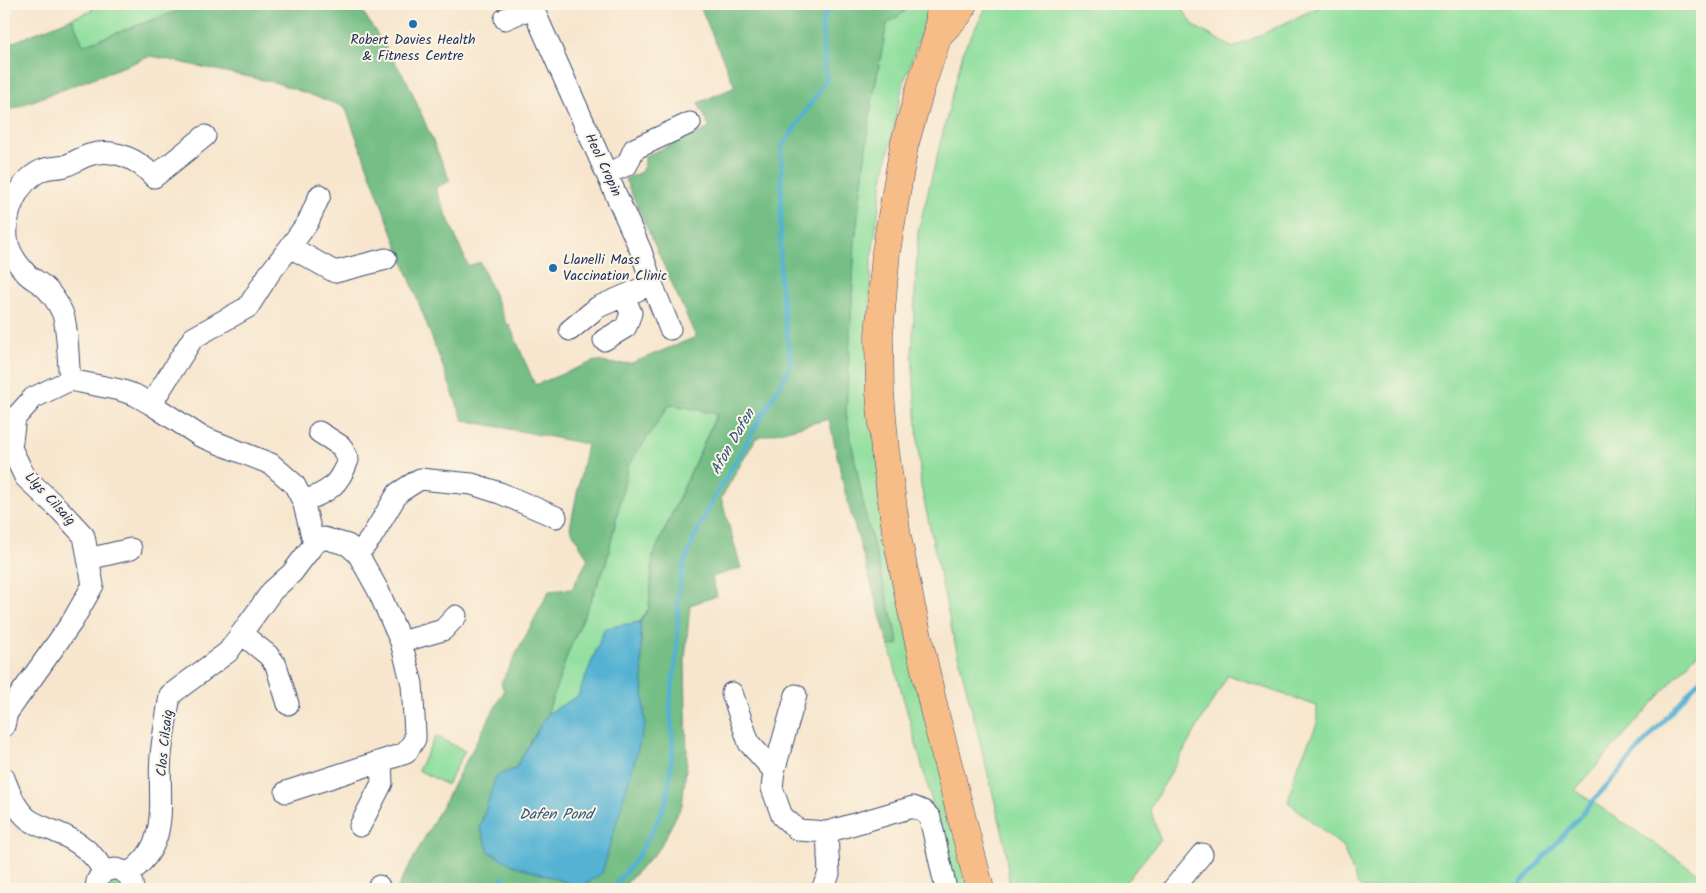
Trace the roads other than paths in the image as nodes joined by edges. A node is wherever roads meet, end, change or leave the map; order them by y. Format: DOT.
graph roads {
  1 [pos="941,4"];
  2 [pos="963,4"];
  3 [pos="532,6"];
  4 [pos="505,19"];
  5 [pos="938,35"];
  6 [pos="690,123"];
  7 [pos="205,136"];
  8 [pos="608,173"];
  9 [pos="320,195"];
  10 [pos="290,247"];
  11 [pos="386,259"];
  12 [pos="652,284"];
  13 [pos="624,296"];
  14 [pos="670,329"];
  15 [pos="570,330"];
  16 [pos="604,340"];
  17 [pos="70,380"];
  18 [pos="151,404"];
  19 [pos="319,432"];
  20 [pos="8,439"];
  21 [pos="303,500"];
  22 [pos="556,517"];
  23 [pos="314,544"];
  24 [pos="131,550"];
  25 [pos="358,554"];
  26 [pos="88,558"];
  27 [pos="456,616"];
  28 [pos="242,634"];
  29 [pos="400,642"];
  30 [pos="732,693"];
  31 [pos="796,695"];
  32 [pos="288,704"];
  33 [pos="4,726"];
  34 [pos="381,762"];
  35 [pos="774,771"];
  36 [pos="4,778"];
  37 [pos="286,792"];
  38 [pos="360,826"];
  39 [pos="826,832"];
  40 [pos="1202,854"];
  41 [pos="100,881"];
  42 [pos="130,881"];
  43 [pos="822,889"];
  44 [pos="946,889"];
  45 [pos="980,889"];
  46 [pos="1173,889"];
  1 -- 5 [label="highway"];
  2 -- 5 [label="highway"];
  3 -- 4 [label="street"];
  3 -- 8 [label="street, Heol Cropin"];
  5 -- 45 [label="highway"];
  6 -- 8 [label="street"];
  7 -- 17 [label="street"];
  8 -- 12 [label="street, Heol Cropin"];
  9 -- 10 [label="street"];
  10 -- 11 [label="street"];
  10 -- 18 [label="street"];
  12 -- 13 [label="street"];
  12 -- 14 [label="street, Heol Cropin"];
  13 -- 15 [label="street"];
  13 -- 16 [label="street"];
  17 -- 18 [label="street"];
  17 -- 20 [label="street, Llys Cilsaig"];
  18 -- 21 [label="street"];
  19 -- 21 [label="street"];
  20 -- 26 [label="street, Llys Cilsaig"];
  21 -- 23 [label="street"];
  22 -- 25 [label="street"];
  23 -- 25 [label="street"];
  23 -- 28 [label="street, Clos Cilsaig"];
  24 -- 26 [label="street"];
  25 -- 29 [label="street"];
  26 -- 33 [label="street, Llys Cilsaig"];
  27 -- 29 [label="street"];
  28 -- 32 [label="street"];
  28 -- 42 [label="street, Clos Cilsaig"];
  29 -- 34 [label="street"];
  30 -- 35 [label="street"];
  31 -- 35 [label="street"];
  34 -- 37 [label="street"];
  34 -- 38 [label="street"];
  35 -- 39 [label="street"];
  36 -- 41 [label="street"];
  39 -- 43 [label="street"];
  39 -- 44 [label="street"];
  40 -- 46 [label="street"];
  41 -- 42 [label="street"];
}
